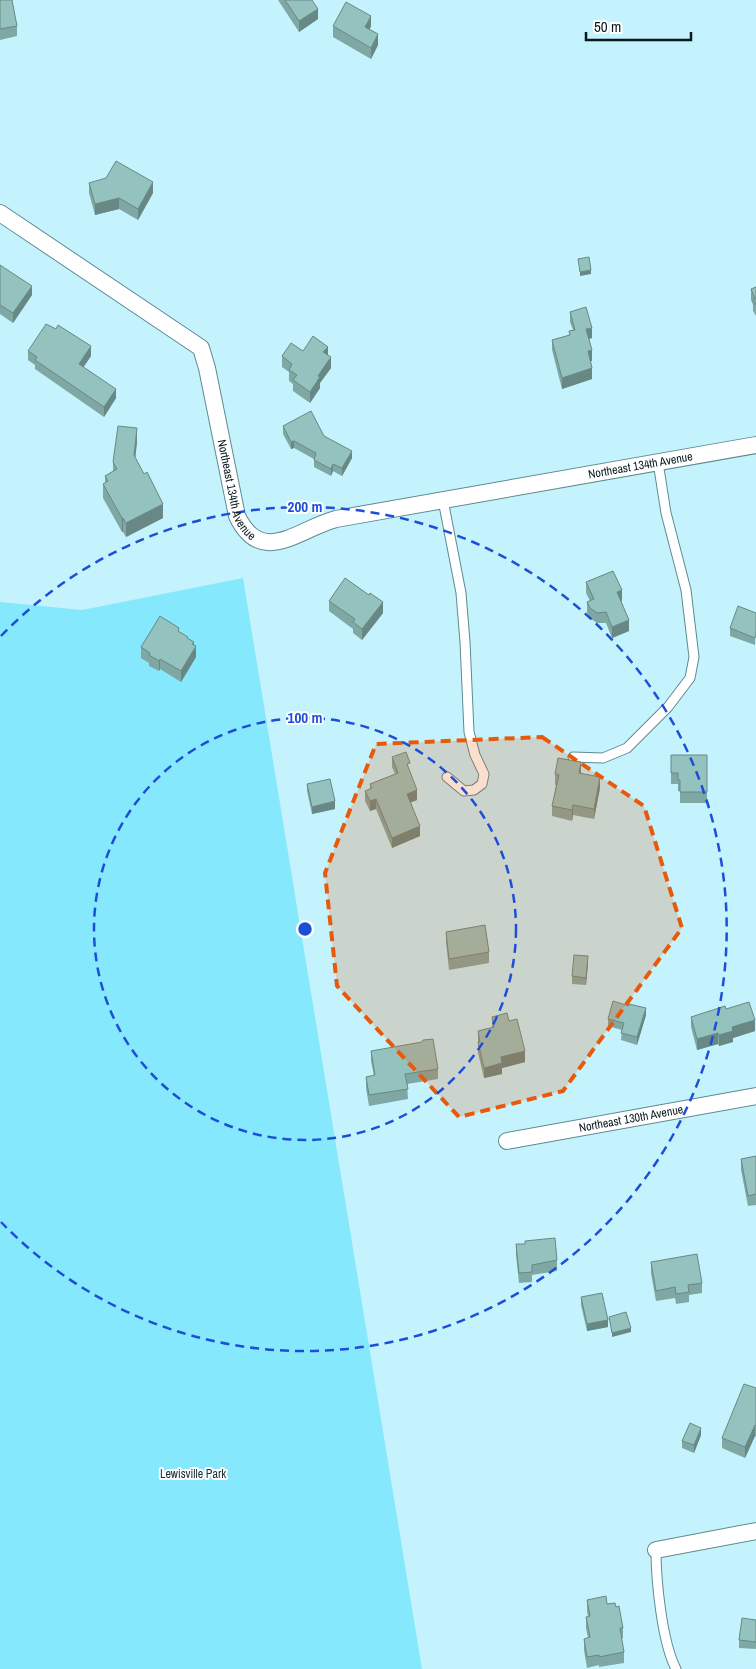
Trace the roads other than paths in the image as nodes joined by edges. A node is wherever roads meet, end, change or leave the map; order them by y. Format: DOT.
graph roads {
  1 [pos="0,213"];
  2 [pos="756,445"];
  3 [pos="658,462"];
  4 [pos="443,500"];
  5 [pos="573,757"];
  6 [pos="447,777"];
  7 [pos="756,1096"];
  8 [pos="507,1141"];
  9 [pos="756,1531"];
  10 [pos="656,1550"];
  11 [pos="676,1669"];
  1 -- 4 [label="street, Northeast 134th Avenue"];
  2 -- 3 [label="street, Northeast 134th Avenue"];
  3 -- 4 [label="street, Northeast 134th Avenue"];
  3 -- 5 [label="lane"];
  4 -- 6 [label="lane"];
  7 -- 8 [label="street, Northeast 130th Avenue"];
  9 -- 10 [label="street"];
  10 -- 11 [label="lane"];
}
